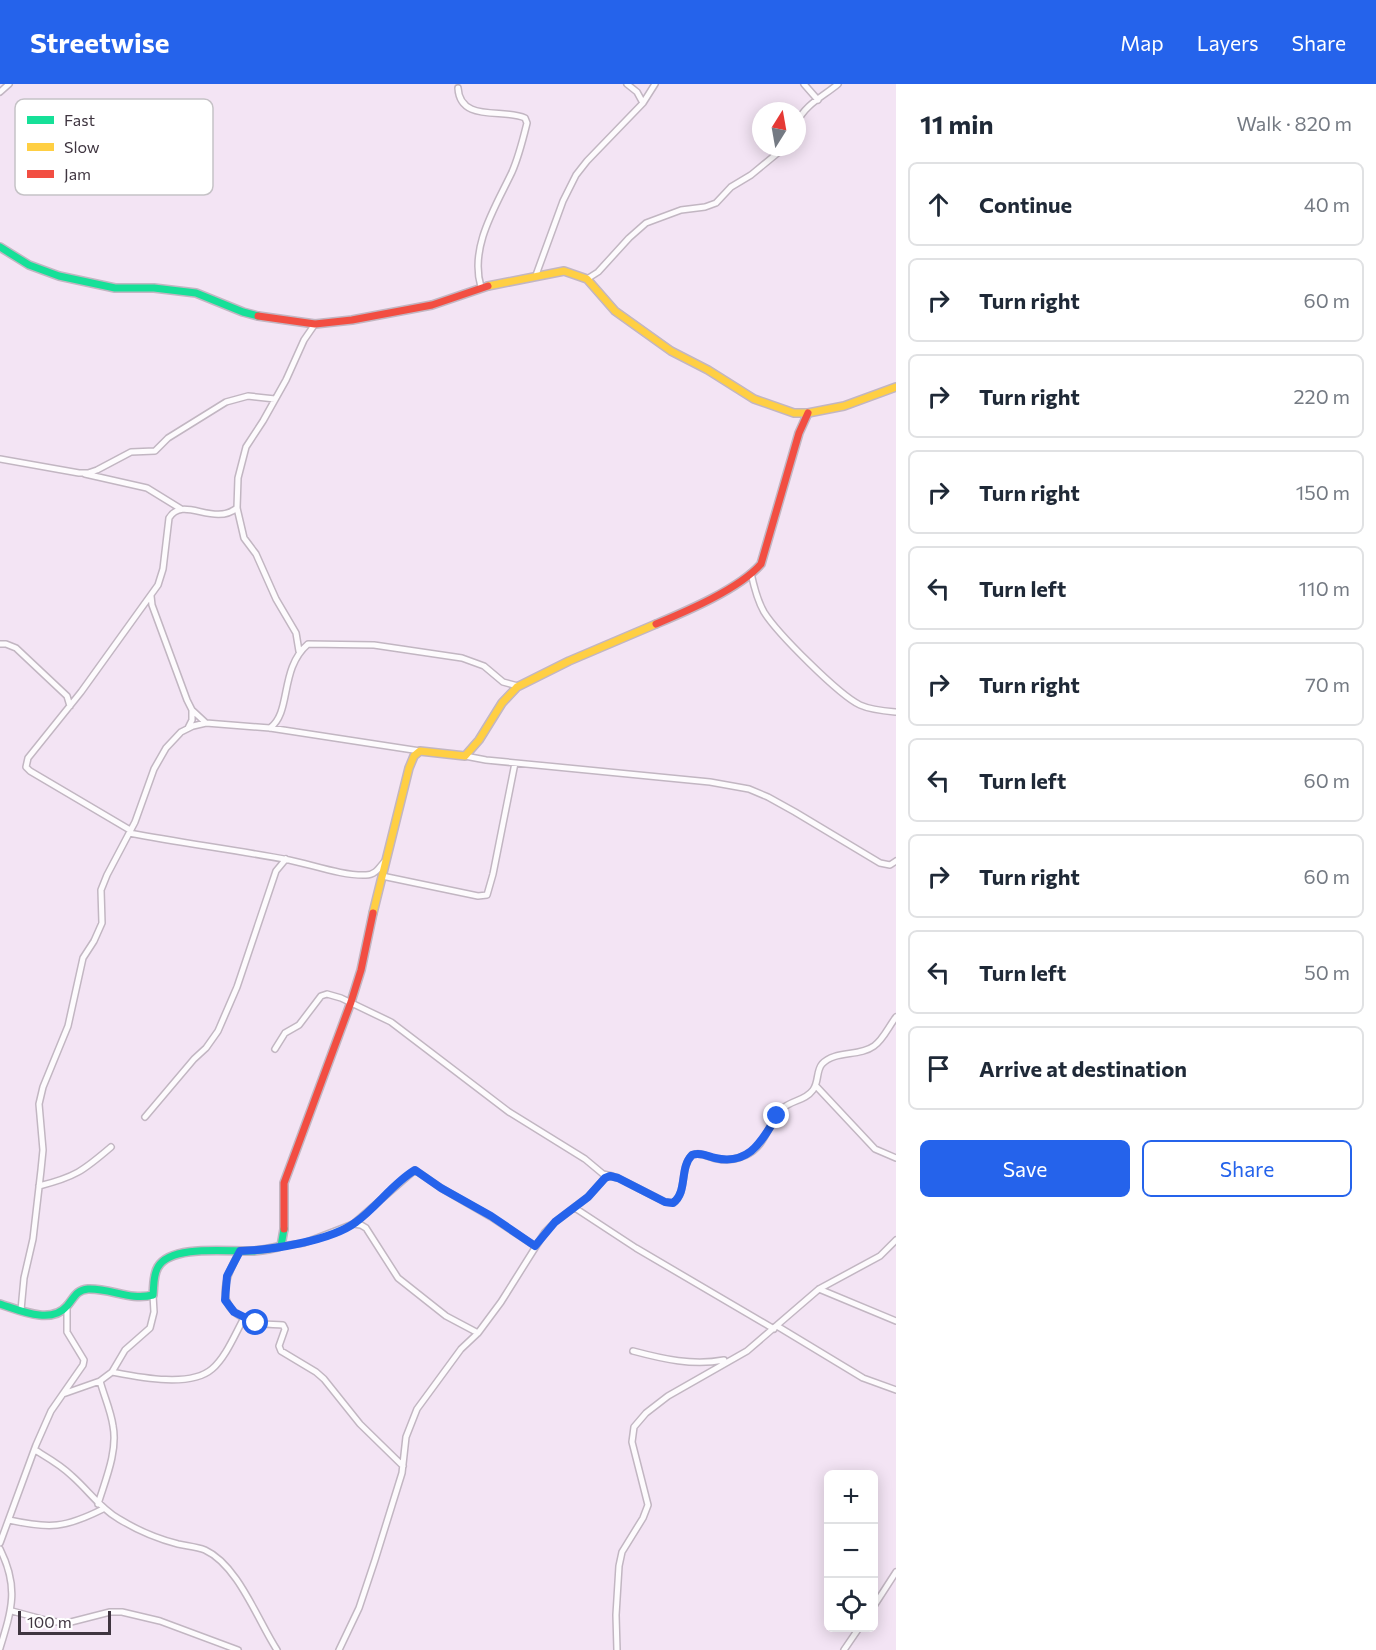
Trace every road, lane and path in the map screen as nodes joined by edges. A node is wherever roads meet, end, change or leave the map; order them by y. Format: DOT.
graph roads {
  1 [pos="9,84"];
  2 [pos="627,84"];
  3 [pos="655,84"];
  4 [pos="804,84"];
  5 [pos="837,84"];
  6 [pos="458,88"];
  7 [pos="0,92"];
  8 [pos="818,100"];
  9 [pos="643,103"];
  10 [pos="806,109"];
  11 [pos="775,156"];
  12 [pos="0,247"];
  13 [pos="536,275"];
  14 [pos="586,279"];
  15 [pos="481,286"];
  16 [pos="315,324"];
  17 [pos="896,387"];
  18 [pos="275,399"];
  19 [pos="808,413"];
  20 [pos="0,459"];
  21 [pos="84,474"];
  22 [pos="237,508"];
  23 [pos="181,509"];
  24 [pos="751,573"];
  25 [pos="151,596"];
  26 [pos="296,633"];
  27 [pos="0,644"];
  28 [pos="308,644"];
  29 [pos="299,651"];
  30 [pos="518,686"];
  31 [pos="70,706"];
  32 [pos="192,710"];
  33 [pos="896,712"];
  34 [pos="206,723"];
  35 [pos="188,728"];
  36 [pos="270,728"];
  37 [pos="420,751"];
  38 [pos="465,756"];
  39 [pos="515,763"];
  40 [pos="129,831"];
  41 [pos="272,857"];
  42 [pos="286,860"];
  43 [pos="385,861"];
  44 [pos="896,861"];
  45 [pos="278,867"];
  46 [pos="370,875"];
  47 [pos="381,879"];
  48 [pos="351,1002"];
  49 [pos="896,1017"];
  50 [pos="274,1049"];
  51 [pos="816,1086"];
  52 [pos="145,1116"];
  53 [pos="111,1148"];
  54 [pos="896,1158"];
  55 [pos="614,1176"];
  56 [pos="39,1186"];
  57 [pos="575,1208"];
  58 [pos="353,1224"];
  59 [pos="896,1240"];
  60 [pos="281,1246"];
  61 [pos="535,1246"];
  62 [pos="240,1251"];
  63 [pos="819,1289"];
  64 [pos="153,1294"];
  65 [pos="0,1304"];
  66 [pos="67,1305"];
  67 [pos="21,1310"];
  68 [pos="244,1318"];
  69 [pos="896,1321"];
  70 [pos="775,1327"];
  71 [pos="478,1333"];
  72 [pos="633,1350"];
  73 [pos="729,1359"];
  74 [pos="112,1372"];
  75 [pos="100,1381"];
  76 [pos="896,1390"];
  77 [pos="62,1395"];
  78 [pos="34,1450"];
  79 [pos="403,1466"];
  80 [pos="98,1504"];
  81 [pos="103,1509"];
  82 [pos="9,1520"];
  83 [pos="0,1544"];
  84 [pos="0,1549"];
  85 [pos="896,1572"];
  86 [pos="878,1599"];
  87 [pos="12,1611"];
  88 [pos="856,1632"];
  89 [pos="0,1647"];
  90 [pos="238,1650"];
  91 [pos="277,1650"];
  92 [pos="339,1650"];
  93 [pos="617,1650"];
  94 [pos="844,1650"];
  1 -- 7 [label="street"];
  2 -- 9 [label="street"];
  3 -- 9 [label="street"];
  4 -- 8 [label="street"];
  5 -- 8 [label="street"];
  6 -- 15 [label="street"];
  8 -- 10 [label="street"];
  9 -- 13 [label="street"];
  11 -- 14 [label="street"];
  12 -- 16 [label="street"];
  13 -- 14 [label="street"];
  13 -- 15 [label="street"];
  14 -- 19 [label="street"];
  15 -- 16 [label="street"];
  16 -- 18 [label="street"];
  17 -- 19 [label="street"];
  18 -- 21 [label="street"];
  18 -- 22 [label="street"];
  19 -- 24 [label="street"];
  20 -- 21 [label="street"];
  21 -- 23 [label="street"];
  22 -- 23 [label="street"];
  22 -- 26 [label="street"];
  23 -- 25 [label="street"];
  24 -- 30 [label="street"];
  24 -- 33 [label="street"];
  25 -- 31 [label="street"];
  25 -- 32 [label="street"];
  26 -- 28 [label="street"];
  26 -- 29 [label="street"];
  27 -- 31 [label="street"];
  28 -- 29 [label="street"];
  28 -- 30 [label="street"];
  29 -- 36 [label="street"];
  30 -- 38 [label="street"];
  31 -- 40 [label="street"];
  32 -- 34 [label="street"];
  32 -- 35 [label="street"];
  34 -- 35 [label="street"];
  34 -- 36 [label="street"];
  35 -- 40 [label="street"];
  36 -- 37 [label="street"];
  37 -- 38 [label="street"];
  37 -- 43 [label="street"];
  38 -- 39 [label="street"];
  39 -- 44 [label="street"];
  39 -- 47 [label="street"];
  40 -- 41 [label="street"];
  40 -- 56 [label="street"];
  41 -- 42 [label="street"];
  41 -- 45 [label="street"];
  42 -- 45 [label="street"];
  42 -- 46 [label="street"];
  43 -- 46 [label="street"];
  43 -- 47 [label="street"];
  45 -- 52 [label="street"];
  46 -- 47 [label="street"];
  47 -- 48 [label="street"];
  48 -- 50 [label="street"];
  48 -- 55 [label="street"];
  48 -- 60 [label="street"];
  49 -- 51 [label="street"];
  51 -- 54 [label="street"];
  51 -- 55 [label="street"];
  53 -- 56 [label="street"];
  55 -- 57 [label="street"];
  56 -- 67 [label="street"];
  57 -- 61 [label="street"];
  57 -- 70 [label="street"];
  58 -- 60 [label="street"];
  58 -- 61 [label="street"];
  58 -- 71 [label="street"];
  59 -- 63 [label="street"];
  60 -- 62 [label="street"];
  61 -- 71 [label="street"];
  62 -- 64 [label="street"];
  62 -- 68 [label="street"];
  63 -- 69 [label="street"];
  63 -- 70 [label="street"];
  64 -- 66 [label="street"];
  64 -- 74 [label="street"];
  65 -- 67 [label="street"];
  66 -- 67 [label="street"];
  66 -- 77 [label="street"];
  68 -- 74 [label="street"];
  68 -- 79 [label="street"];
  70 -- 73 [label="street"];
  70 -- 76 [label="street"];
  71 -- 79 [label="street"];
  72 -- 73 [label="street"];
  73 -- 93 [label="street"];
  74 -- 75 [label="street"];
  75 -- 77 [label="street"];
  75 -- 80 [label="street"];
  77 -- 78 [label="street"];
  78 -- 80 [label="street"];
  78 -- 82 [label="street"];
  79 -- 92 [label="street"];
  80 -- 81 [label="street"];
  81 -- 82 [label="street"];
  81 -- 91 [label="street"];
  82 -- 83 [label="street"];
  84 -- 87 [label="street"];
  85 -- 86 [label="street"];
  87 -- 89 [label="street"];
  87 -- 90 [label="street"];
  88 -- 94 [label="street"];
}
